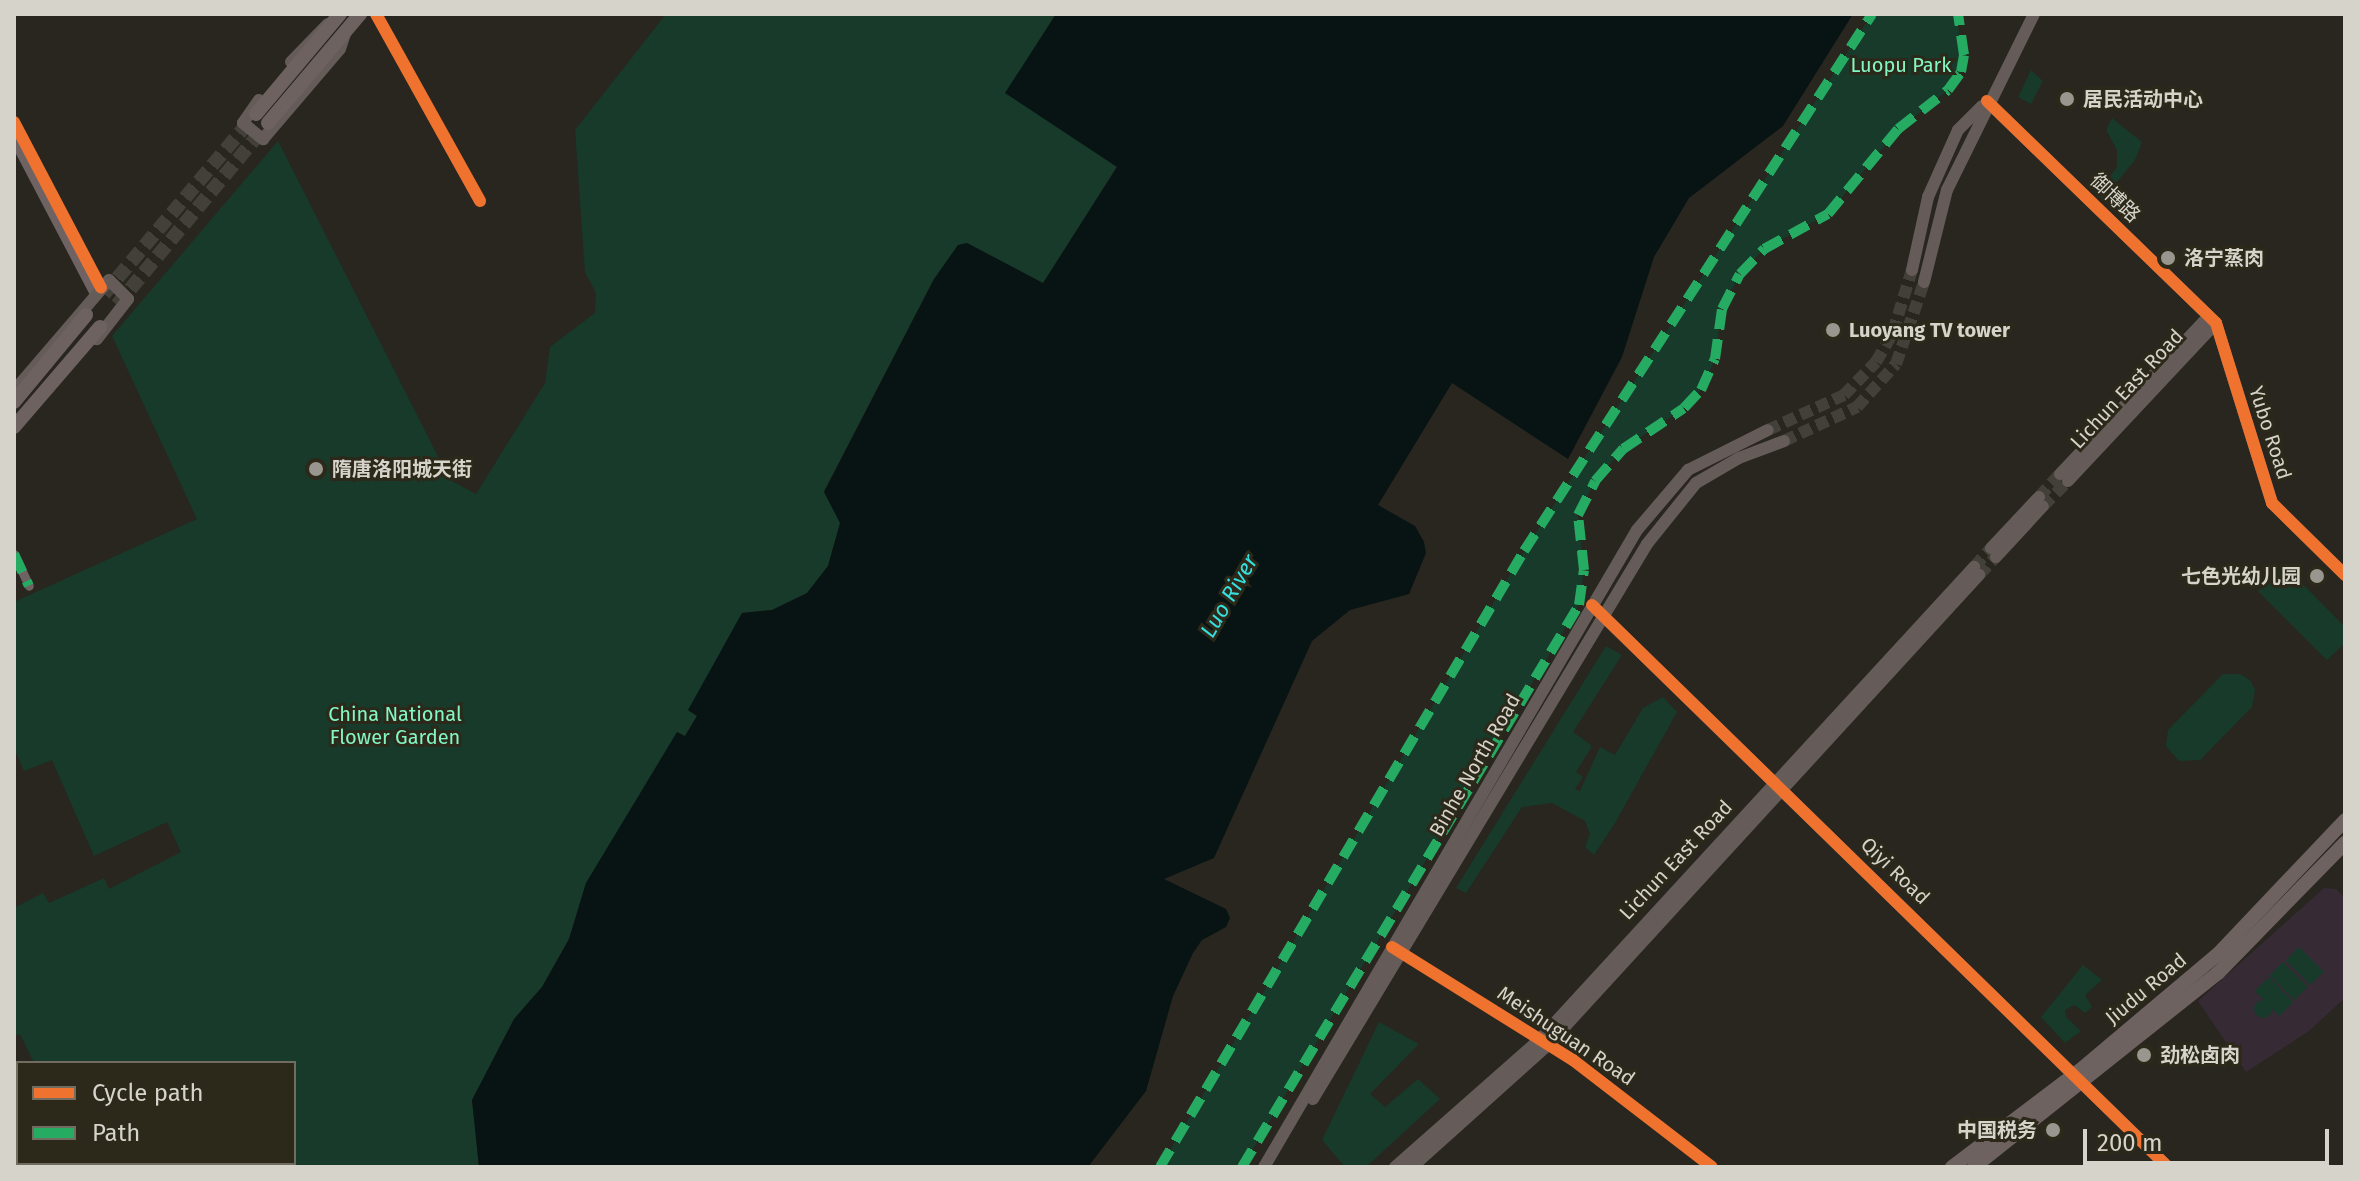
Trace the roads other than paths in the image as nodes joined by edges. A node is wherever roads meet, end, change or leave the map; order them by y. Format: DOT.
graph roads {
  1 [pos="360,14"];
  2 [pos="376,14"];
  3 [pos="2034,14"];
  4 [pos="338,16"];
  5 [pos="1987,101"];
  6 [pos="14,122"];
  7 [pos="14,141"];
  8 [pos="480,201"];
  9 [pos="1912,270"];
  10 [pos="1924,282"];
  11 [pos="101,288"];
  12 [pos="86,315"];
  13 [pos="2212,319"];
  14 [pos="100,327"];
  15 [pos="14,391"];
  16 [pos="14,402"];
  17 [pos="16,425"];
  18 [pos="1768,430"];
  19 [pos="1784,441"];
  20 [pos="2064,478"];
  21 [pos="2041,502"];
  22 [pos="1994,553"];
  23 [pos="14,554"];
  24 [pos="1977,571"];
  25 [pos="2345,575"];
  26 [pos="29,586"];
  27 [pos="1592,605"];
  28 [pos="1604,615"];
  29 [pos="1779,785"];
  30 [pos="2345,820"];
  31 [pos="2329,836"];
  32 [pos="2343,848"];
  33 [pos="1397,949"];
  34 [pos="1544,1042"];
  35 [pos="2078,1078"];
  36 [pos="1264,1167"];
  37 [pos="1272,1167"];
  38 [pos="1395,1167"];
  39 [pos="1412,1167"];
  40 [pos="1712,1167"];
  41 [pos="1952,1167"];
  42 [pos="1974,1167"];
  43 [pos="2168,1167"];
  1 -- 4 [label="main road"];
  2 -- 8 [label="street"];
  3 -- 5 [label="main road"];
  5 -- 9 [label="main road"];
  5 -- 10 [label="main road"];
  5 -- 13 [label="main road, 御博路"];
  6 -- 11 [label="street"];
  7 -- 11 [label="street"];
  11 -- 15 [label="main road"];
  11 -- 17 [label="main road"];
  12 -- 16 [label="main road"];
  13 -- 20 [label="main road, Lichun East Road"];
  13 -- 25 [label="main road, Yubo Road"];
  14 -- 17 [label="main road"];
  18 -- 27 [label="main road, Binhe North Road"];
  19 -- 28 [label="main road, Binhe North Road"];
  21 -- 22 [label="main road"];
  23 -- 26 [label="street"];
  24 -- 29 [label="main road, Lichun East Road"];
  27 -- 28 [label="main road, Qiyi Road"];
  27 -- 33 [label="main road, Binhe North Road"];
  28 -- 29 [label="main road, Qiyi Road"];
  28 -- 33 [label="main road, Binhe North Road"];
  29 -- 34 [label="main road, Lichun East Road"];
  29 -- 35 [label="main road, Qiyi Road"];
  30 -- 31 [label="main road, Jiudu Road"];
  31 -- 32 [label="main road"];
  31 -- 35 [label="main road, Jiudu Road"];
  32 -- 35 [label="main road, Jiudu Road"];
  33 -- 34 [label="street, Meishuguan Road"];
  33 -- 36 [label="main road, Binhe North Road"];
  33 -- 37 [label="main road, Binhe North Road"];
  34 -- 38 [label="main road, Lichun East Road"];
  34 -- 39 [label="main road, Lichun East Road"];
  34 -- 40 [label="street, Meishuguan Road"];
  35 -- 41 [label="main road, Jiudu Road"];
  35 -- 42 [label="main road, Jiudu Road"];
  35 -- 43 [label="main road, Qiyi Road"];
}
